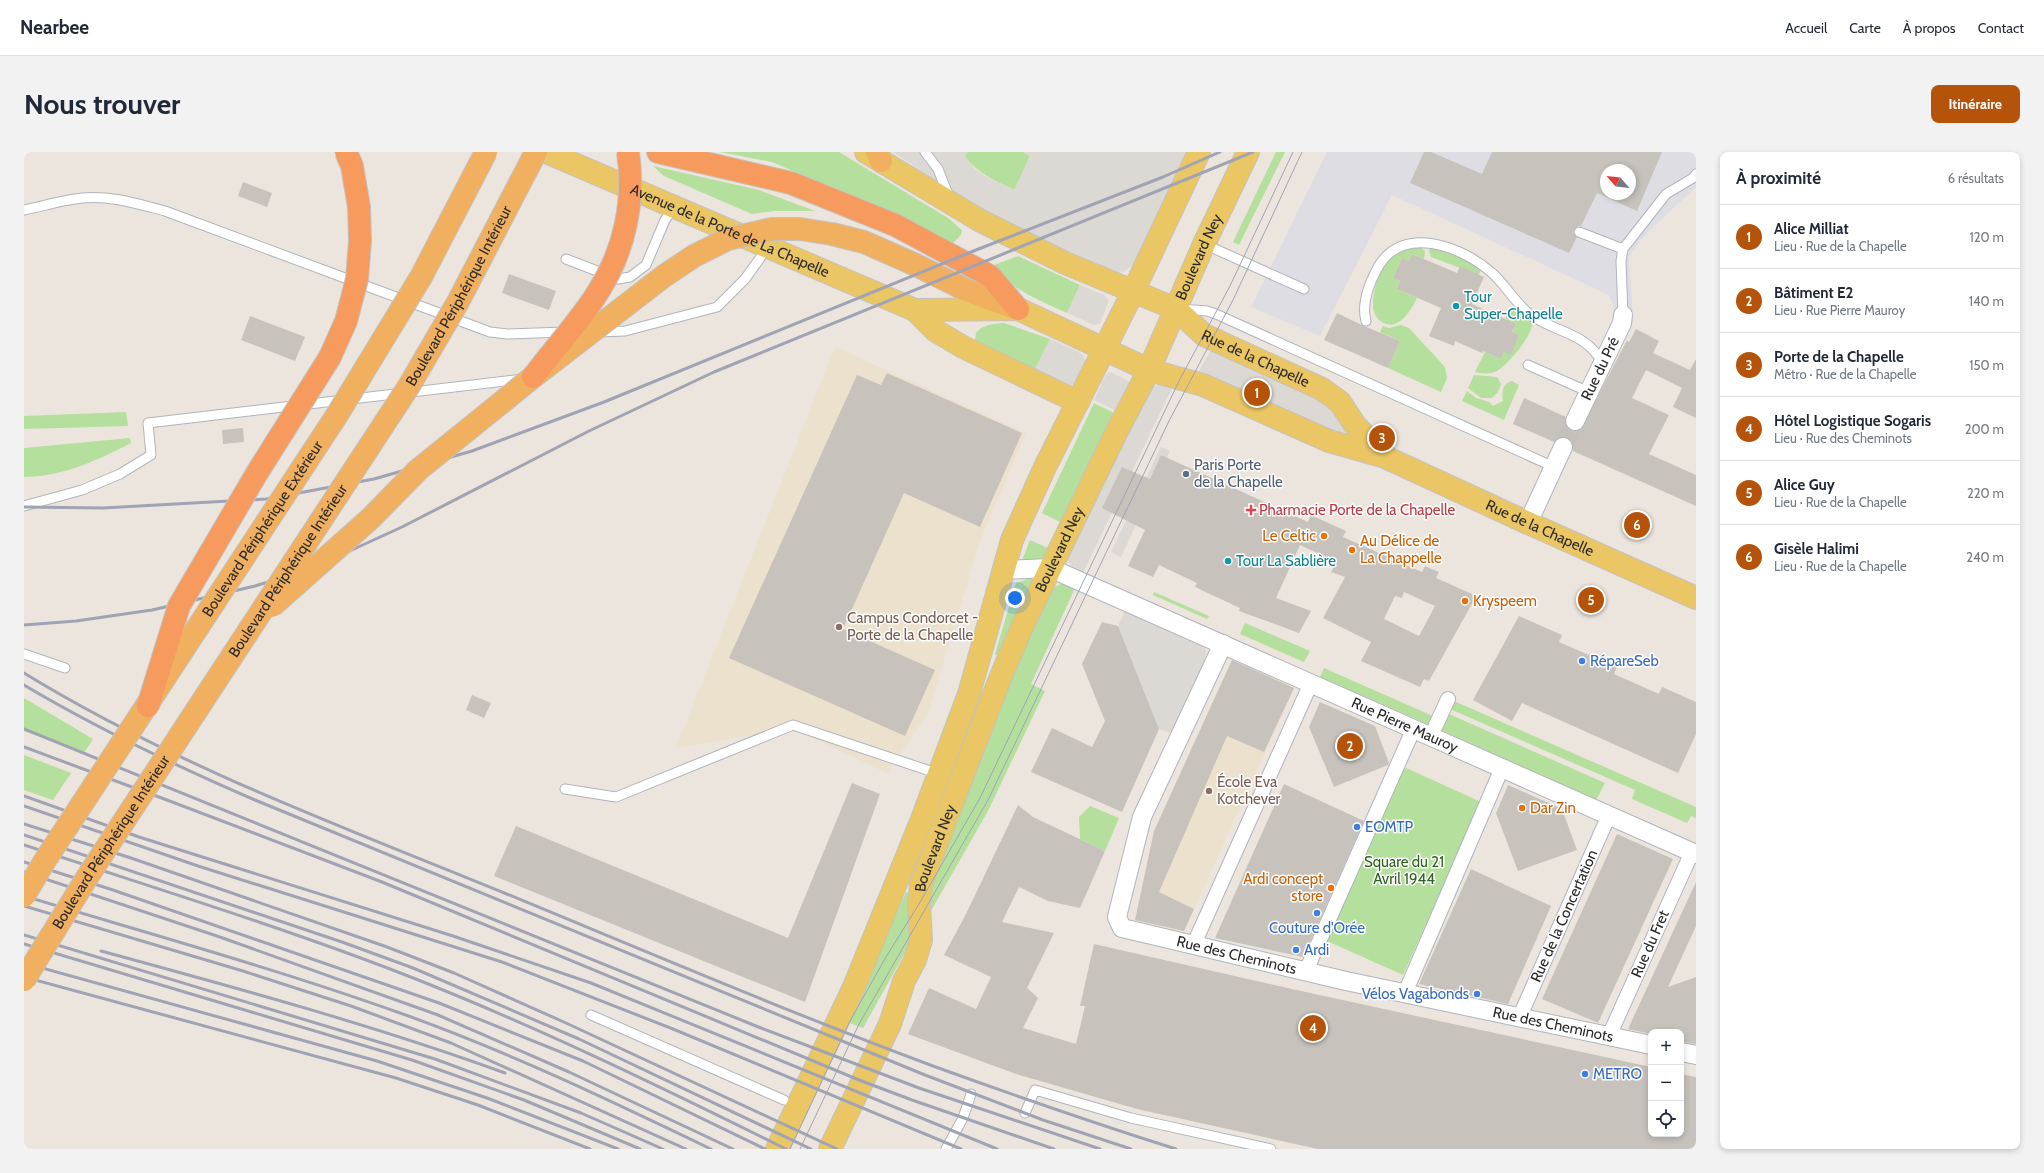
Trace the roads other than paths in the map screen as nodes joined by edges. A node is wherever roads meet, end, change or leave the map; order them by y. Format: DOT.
graph roads {
  1 [pos="346,152"];
  2 [pos="486,152"];
  3 [pos="536,152"];
  4 [pos="546,152"];
  5 [pos="628,152"];
  6 [pos="658,152"];
  7 [pos="925,152"];
  8 [pos="1199,152"];
  9 [pos="1248,152"];
  10 [pos="875,155"];
  11 [pos="1696,174"];
  12 [pos="951,204"];
  13 [pos="674,207"];
  14 [pos="24,210"];
  15 [pos="1579,232"];
  16 [pos="1204,244"];
  17 [pos="768,246"];
  18 [pos="1623,250"];
  19 [pos="566,260"];
  20 [pos="1304,289"];
  21 [pos="1132,292"];
  22 [pos="1176,308"];
  23 [pos="1018,309"];
  24 [pos="915,310"];
  25 [pos="1622,315"];
  26 [pos="1366,320"];
  27 [pos="568,332"];
  28 [pos="1104,349"];
  29 [pos="1603,362"];
  30 [pos="565,364"];
  31 [pos="1528,365"];
  32 [pos="1149,370"];
  33 [pos="542,375"];
  34 [pos="1589,392"];
  35 [pos="1078,402"];
  36 [pos="1575,421"];
  37 [pos="1563,447"];
  38 [pos="1385,457"];
  39 [pos="1554,468"];
  40 [pos="24,506"];
  41 [pos="1528,523"];
  42 [pos="1050,568"];
  43 [pos="1003,570"];
  44 [pos="1696,598"];
  45 [pos="250,626"];
  46 [pos="1223,644"];
  47 [pos="24,654"];
  48 [pos="65,668"];
  49 [pos="1311,683"];
  50 [pos="1448,699"];
  51 [pos="148,706"];
  52 [pos="1414,728"];
  53 [pos="1431,736"];
  54 [pos="1502,768"];
  55 [pos="940,774"];
  56 [pos="565,789"];
  57 [pos="1609,815"];
  58 [pos="1694,853"];
  59 [pos="895,884"];
  60 [pos="24,896"];
  61 [pos="1194,944"];
  62 [pos="1306,971"];
  63 [pos="24,980"];
  64 [pos="904,981"];
  65 [pos="1405,993"];
  66 [pos="591,1015"];
  67 [pos="1520,1016"];
  68 [pos="1608,1036"];
  69 [pos="1648,1044"];
  70 [pos="1684,1053"];
  71 [pos="1696,1055"];
  72 [pos="971,1094"];
  73 [pos="784,1100"];
  74 [pos="1025,1113"];
  75 [pos="761,1149"];
  76 [pos="777,1149"];
  77 [pos="814,1149"];
  78 [pos="830,1149"];
  79 [pos="946,1149"];
  80 [pos="1271,1149"];
  1 -- 51 [label="highway, bridge"];
  2 -- 51 [label="highway, Boulevard Périphérique Extérieur, bridge"];
  3 -- 45 [label="highway, Boulevard Périphérique Intérieur, bridge"];
  4 -- 13 [label="main road, Avenue de la Porte de La Chapelle"];
  5 -- 33 [label="highway, bridge"];
  6 -- 23 [label="highway"];
  7 -- 12 [label="lane"];
  8 -- 21 [label="main road, Boulevard Ney"];
  9 -- 16 [label="main road, Boulevard Ney"];
  10 -- 12 [label="main road"];
  11 -- 18 [label="lane"];
  12 -- 21 [label="main road"];
  13 -- 17 [label="main road, Avenue de la Porte de La Chapelle"];
  13 -- 19 [label="lane"];
  14 -- 27 [label="lane"];
  15 -- 18 [label="lane"];
  16 -- 20 [label="lane"];
  16 -- 22 [label="main road, Boulevard Ney"];
  17 -- 24 [label="main road, Avenue de la Porte de La Chapelle"];
  17 -- 27 [label="lane"];
  18 -- 25 [label="lane"];
  21 -- 22 [label="main road"];
  21 -- 28 [label="main road, Boulevard Ney"];
  22 -- 32 [label="main road, Boulevard Ney"];
  22 -- 38 [label="main road, Rue de la Chapelle"];
  22 -- 39 [label="lane"];
  23 -- 24 [label="main road, Avenue de la Porte de La Chapelle"];
  23 -- 28 [label="main road, Avenue de la Porte de La Chapelle"];
  23 -- 33 [label="highway, bridge"];
  24 -- 35 [label="main road, Avenue de la Porte de La Chapelle"];
  25 -- 29 [label="street, Rue du Pré"];
  26 -- 29 [label="lane"];
  27 -- 30 [label="lane"];
  28 -- 32 [label="main road, Avenue de la Porte de La Chapelle"];
  28 -- 35 [label="main road, Boulevard Ney"];
  29 -- 34 [label="street, Rue du Pré"];
  31 -- 34 [label="lane"];
  32 -- 38 [label="main road, Rue de la Chapelle"];
  32 -- 42 [label="main road, Boulevard Ney"];
  33 -- 40 [label="lane"];
  33 -- 45 [label="highway, bridge"];
  34 -- 36 [label="street, Rue du Pré"];
  35 -- 43 [label="main road, Boulevard Ney"];
  37 -- 39 [label="street"];
  38 -- 41 [label="main road, Rue de la Chapelle"];
  39 -- 41 [label="street"];
  41 -- 44 [label="main road, Rue de la Chapelle"];
  42 -- 43 [label="street"];
  42 -- 46 [label="street, Rue Pierre Mauroy"];
  42 -- 64 [label="main road, Boulevard Ney"];
  43 -- 55 [label="main road, Boulevard Ney"];
  45 -- 63 [label="highway, Boulevard Périphérique Intérieur, bridge"];
  46 -- 49 [label="street, Rue Pierre Mauroy"];
  46 -- 61 [label="street, Rue des Cheminots"];
  47 -- 48 [label="lane"];
  49 -- 52 [label="street, Rue Pierre Mauroy"];
  49 -- 61 [label="street"];
  50 -- 53 [label="street"];
  51 -- 60 [label="highway, Boulevard Périphérique Extérieur, bridge"];
  52 -- 53 [label="street, Rue Pierre Mauroy"];
  52 -- 62 [label="street"];
  53 -- 54 [label="street, Rue Pierre Mauroy"];
  54 -- 57 [label="street, Rue Pierre Mauroy"];
  54 -- 65 [label="street"];
  55 -- 56 [label="lane"];
  55 -- 59 [label="main road, Boulevard Ney"];
  57 -- 58 [label="street, Rue Pierre Mauroy"];
  57 -- 67 [label="street, Rue de la Concertation"];
  58 -- 68 [label="street, Rue du Fret"];
  59 -- 73 [label="main road, Boulevard Ney"];
  59 -- 76 [label="main road, Boulevard Ney"];
  61 -- 62 [label="street, Rue des Cheminots"];
  62 -- 65 [label="street, Rue des Cheminots"];
  64 -- 77 [label="main road, Boulevard Ney"];
  64 -- 78 [label="main road, Boulevard Ney"];
  65 -- 67 [label="street, Rue des Cheminots"];
  66 -- 73 [label="lane"];
  67 -- 68 [label="street, Rue des Cheminots"];
  68 -- 69 [label="street, Rue des Cheminots"];
  70 -- 71 [label="street"];
  72 -- 79 [label="lane"];
  73 -- 75 [label="main road, Boulevard Ney"];
  74 -- 80 [label="lane"];
}
